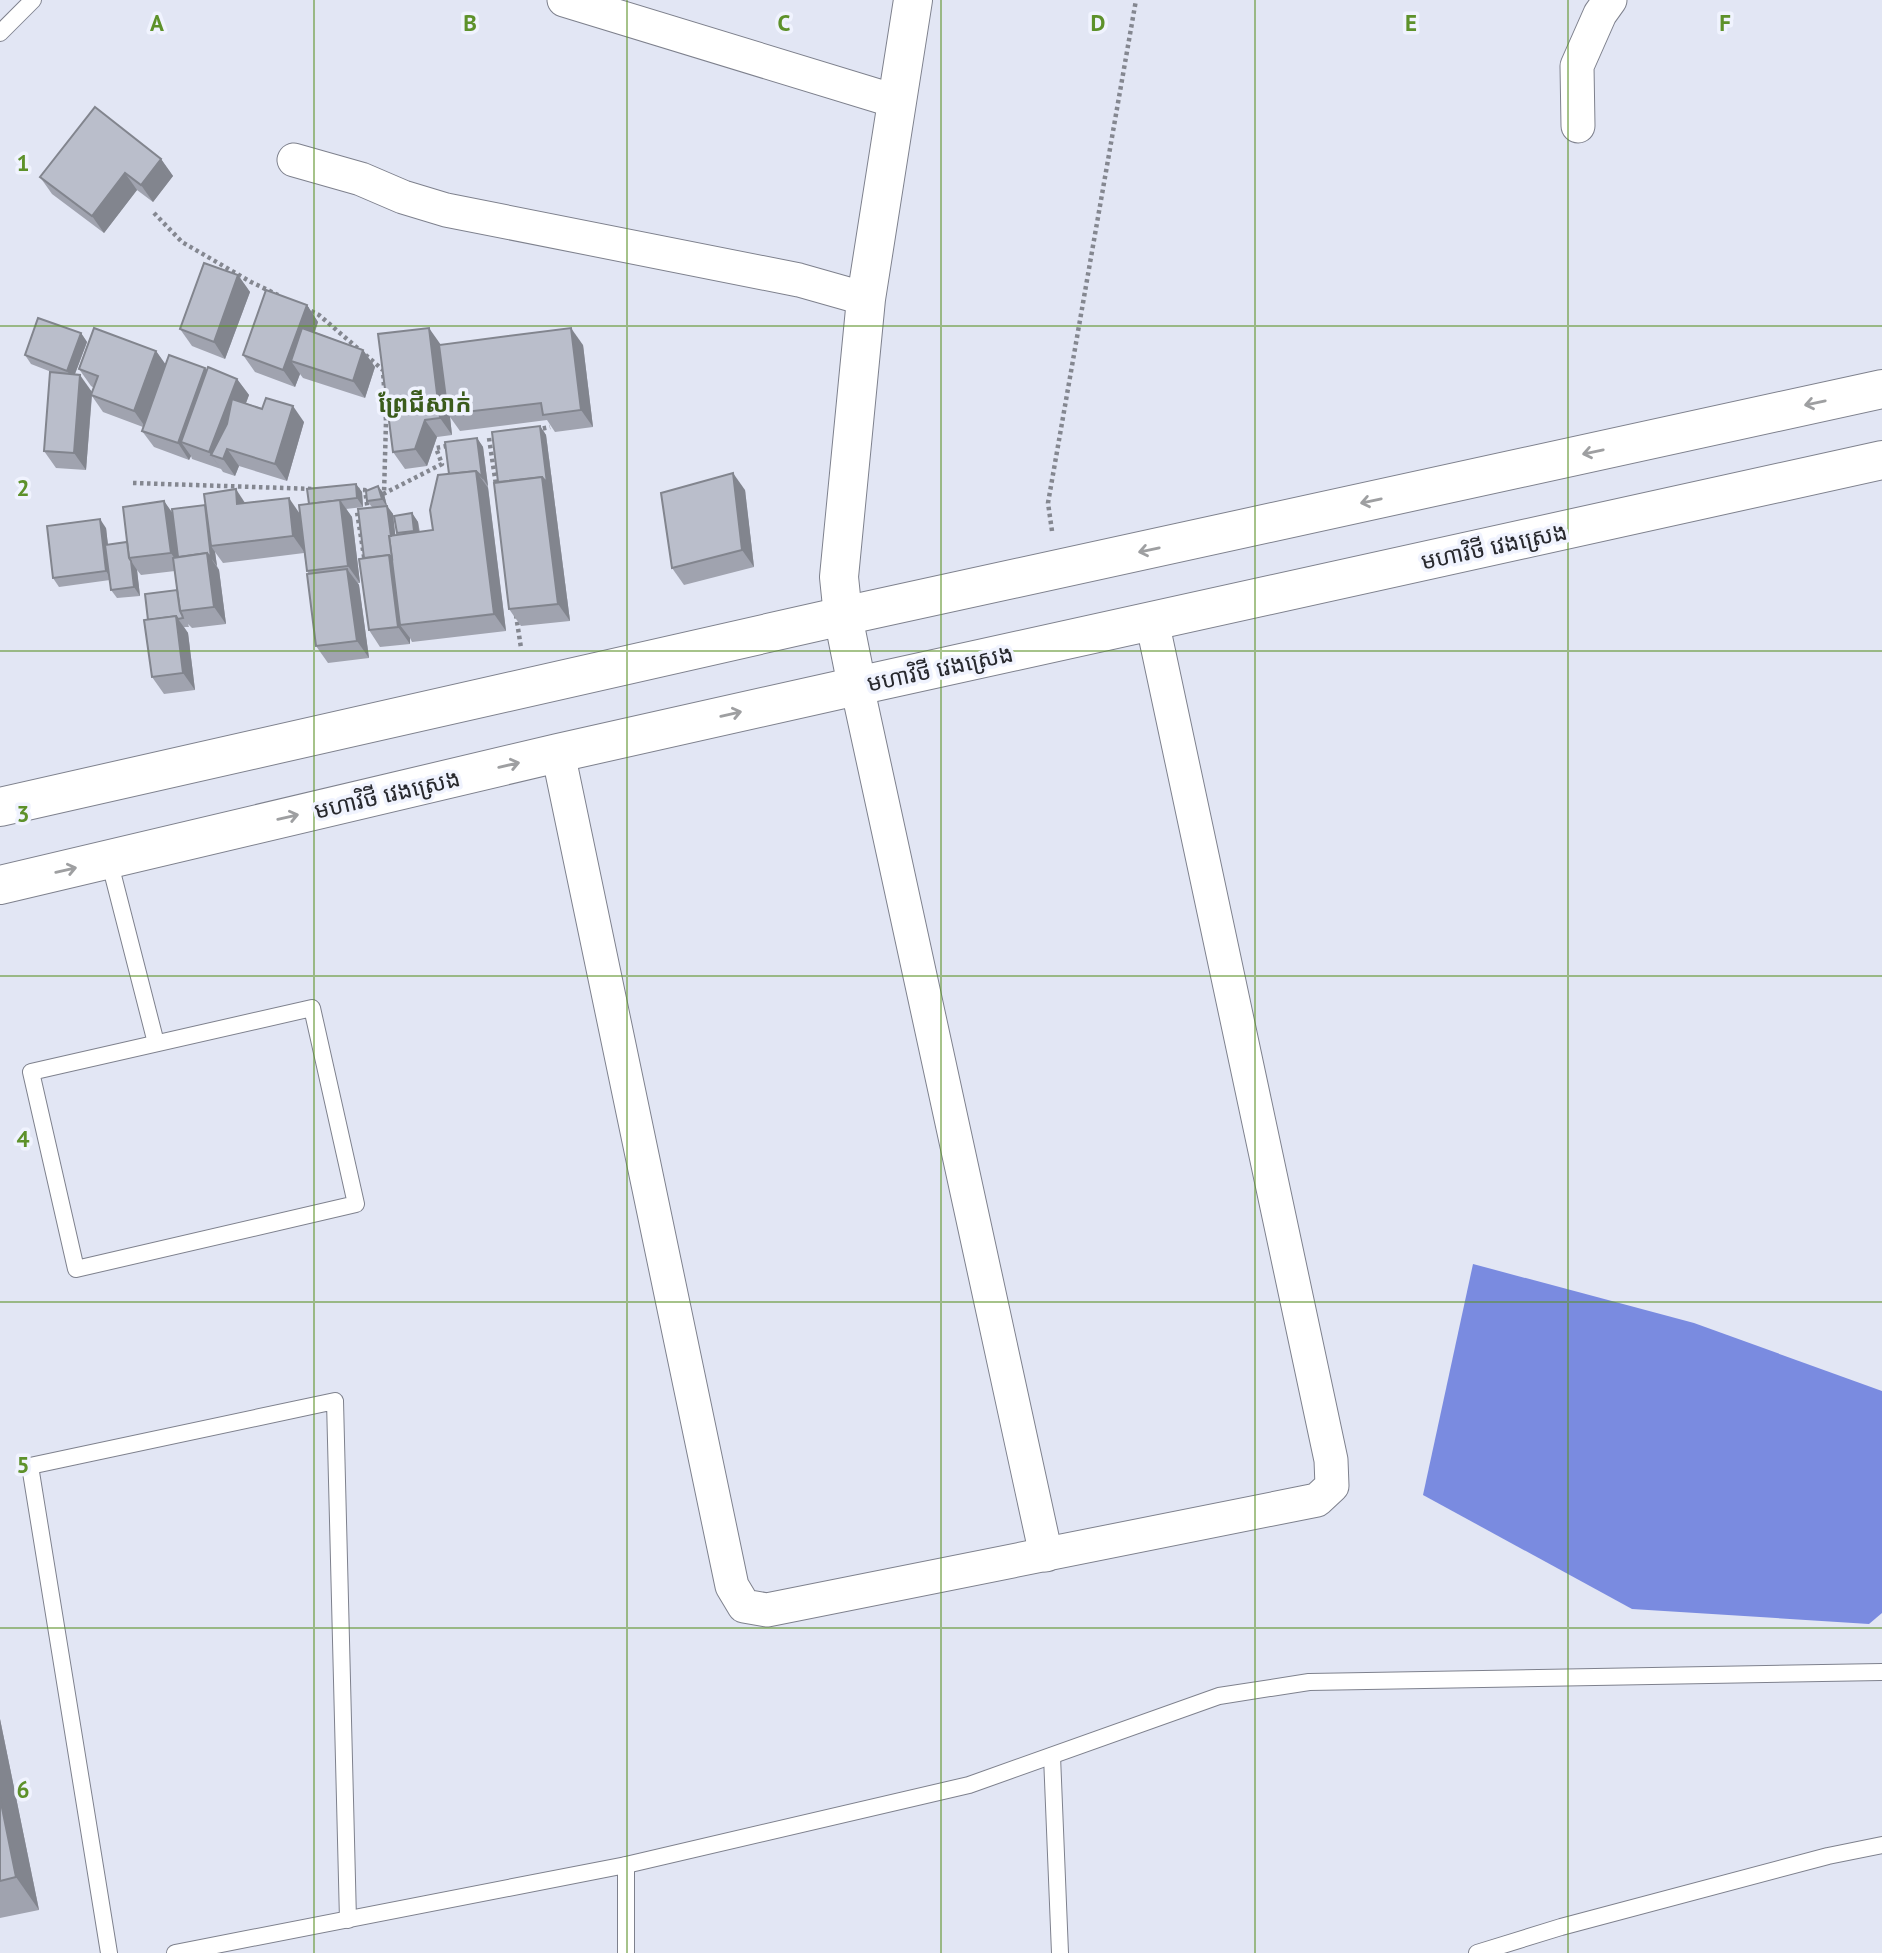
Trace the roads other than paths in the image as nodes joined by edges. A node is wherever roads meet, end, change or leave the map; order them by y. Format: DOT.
graph roads {
  1 [pos="33,0"];
  2 [pos="564,0"];
  3 [pos="913,0"];
  4 [pos="1610,0"];
  5 [pos="0,33"];
  6 [pos="898,102"];
  7 [pos="1578,126"];
  8 [pos="293,160"];
  9 [pos="866,299"];
  10 [pos="1882,389"];
  11 [pos="1882,460"];
  12 [pos="843,616"];
  13 [pos="1152,621"];
  14 [pos="857,686"];
  15 [pos="558,753"];
  16 [pos="0,807"];
  17 [pos="109,860"];
  18 [pos="0,886"];
  19 [pos="156,1043"];
  20 [pos="1046,1555"];
  21 [pos="1882,1672"];
  22 [pos="1052,1756"];
  23 [pos="1882,1845"];
  24 [pos="626,1865"];
  25 [pos="348,1920"];
  26 [pos="109,1953"];
  27 [pos="175,1953"];
  28 [pos="626,1953"];
  29 [pos="1060,1953"];
  30 [pos="1477,1953"];
  1 -- 5 [label="lane"];
  2 -- 6 [label="street"];
  3 -- 6 [label="main road"];
  4 -- 7 [label="street"];
  6 -- 9 [label="main road"];
  8 -- 9 [label="street"];
  9 -- 12 [label="main road"];
  10 -- 12 [label="main road, one-way"];
  11 -- 13 [label="main road, មហាវិថី វេងស្រេង"];
  12 -- 14 [label="main road"];
  12 -- 16 [label="main road"];
  13 -- 14 [label="main road, មហាវិថី វេងស្រេង"];
  13 -- 20 [label="street"];
  15 -- 14 [label="main road, មហាវិថី វេងស្រេង, one-way"];
  14 -- 20 [label="street"];
  17 -- 15 [label="main road, មហាវិថី វេងស្រេង, one-way"];
  15 -- 20 [label="street"];
  18 -- 17 [label="main road, មហាវិថី វេងស្រេង, one-way"];
  17 -- 19 [label="lane"];
  19 -- 19 [label="lane"];
  21 -- 22 [label="lane"];
  22 -- 24 [label="lane"];
  22 -- 29 [label="lane"];
  23 -- 30 [label="lane"];
  24 -- 25 [label="lane"];
  24 -- 28 [label="lane"];
  25 -- 26 [label="lane"];
  25 -- 27 [label="lane"];
}
